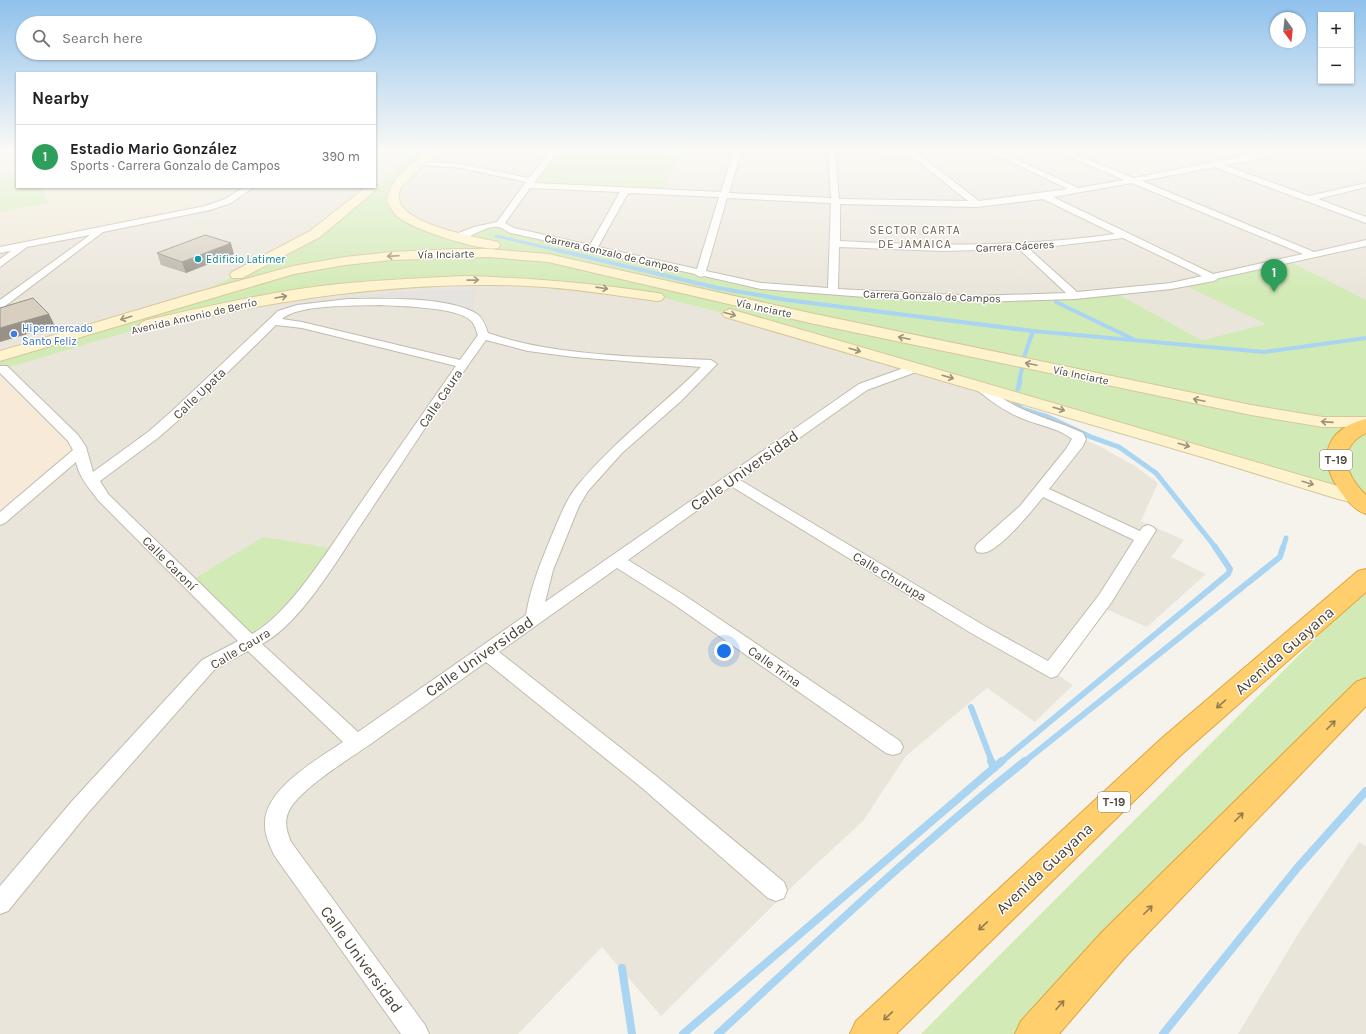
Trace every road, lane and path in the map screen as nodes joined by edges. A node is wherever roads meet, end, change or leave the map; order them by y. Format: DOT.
graph roads {
  1 [pos="234,197"];
  2 [pos="361,197"];
  3 [pos="393,197"];
  4 [pos="519,197"];
  5 [pos="622,197"];
  6 [pos="724,197"];
  7 [pos="766,197"];
  8 [pos="835,197"];
  9 [pos="968,197"];
  10 [pos="1034,197"];
  11 [pos="1047,197"];
  12 [pos="1173,197"];
  13 [pos="1302,197"];
  14 [pos="1314,197"];
  15 [pos="1307,199"];
  16 [pos="835,201"];
  17 [pos="977,204"];
  18 [pos="1366,220"];
  19 [pos="500,224"];
  20 [pos="104,229"];
  21 [pos="315,234"];
  22 [pos="1124,235"];
  23 [pos="462,237"];
  24 [pos="25,244"];
  25 [pos="834,244"];
  26 [pos="1364,244"];
  27 [pos="1022,247"];
  28 [pos="592,249"];
  29 [pos="0,250"];
  30 [pos="474,253"];
  31 [pos="1314,255"];
  32 [pos="548,258"];
  33 [pos="0,264"];
  34 [pos="284,273"];
  35 [pos="700,274"];
  36 [pos="1214,278"];
  37 [pos="392,283"];
  38 [pos="352,286"];
  39 [pos="833,292"];
  40 [pos="1075,296"];
  41 [pos="303,299"];
  42 [pos="0,305"];
  43 [pos="163,307"];
  44 [pos="273,321"];
  45 [pos="484,335"];
  46 [pos="462,364"];
  47 [pos="1,365"];
  48 [pos="915,368"];
  49 [pos="981,386"];
  50 [pos="1366,422"];
  51 [pos="1366,425"];
  52 [pos="80,452"];
  53 [pos="91,480"];
  54 [pos="730,480"];
  55 [pos="1041,491"];
  56 [pos="1362,504"];
  57 [pos="0,520"];
  58 [pos="984,548"];
  59 [pos="617,560"];
  60 [pos="1366,577"];
  61 [pos="534,618"];
  62 [pos="250,642"];
  63 [pos="486,652"];
  64 [pos="1366,689"];
  65 [pos="357,743"];
  66 [pos="893,747"];
  67 [pos="776,890"];
  68 [pos="0,903"];
  69 [pos="416,1034"];
  70 [pos="869,1034"];
  71 [pos="1034,1034"];
  1 -- 20 [label="street"];
  2 -- 21 [label="street"];
  3 -- 23 [label="street"];
  4 -- 19 [label="street"];
  5 -- 28 [label="street"];
  6 -- 35 [label="street"];
  7 -- 16 [label="street"];
  8 -- 16 [label="street"];
  9 -- 17 [label="street"];
  10 -- 17 [label="street"];
  11 -- 22 [label="street"];
  12 -- 31 [label="street"];
  13 -- 15 [label="street"];
  14 -- 15 [label="street"];
  15 -- 18 [label="street"];
  16 -- 17 [label="street"];
  16 -- 25 [label="street"];
  19 -- 23 [label="street"];
  19 -- 28 [label="street, Carrera Gonzalo de Campos"];
  20 -- 24 [label="street"];
  20 -- 42 [label="street"];
  21 -- 34 [label="street"];
  21 -- 43 [label="street"];
  22 -- 27 [label="street, Carrera Cáceres"];
  22 -- 36 [label="street"];
  23 -- 30 [label="street"];
  23 -- 32 [label="street"];
  24 -- 29 [label="street"];
  24 -- 33 [label="street"];
  25 -- 27 [label="street, Carrera Cáceres"];
  25 -- 39 [label="street"];
  26 -- 31 [label="street, Carrera Gonzalo de Campos"];
  27 -- 40 [label="street"];
  28 -- 35 [label="street, Carrera Gonzalo de Campos"];
  30 -- 32 [label="street, Vía Inciarte"];
  30 -- 34 [label="street, Vía Inciarte, one-way"];
  30 -- 37 [label="street"];
  31 -- 36 [label="street, Carrera Gonzalo de Campos"];
  50 -- 32 [label="street, Vía Inciarte, one-way"];
  34 -- 38 [label="street"];
  34 -- 43 [label="street, Vía Inciarte"];
  35 -- 39 [label="street, Carrera Gonzalo de Campos"];
  36 -- 40 [label="street, Carrera Gonzalo de Campos"];
  37 -- 38 [label="street, Avenida Antonio de Berrío"];
  37 -- 48 [label="street, Vía Inciarte, one-way"];
  38 -- 41 [label="street, Avenida Antonio de Berrío"];
  39 -- 40 [label="street, Carrera Gonzalo de Campos"];
  41 -- 44 [label="street, Calle Upata"];
  41 -- 45 [label="street, Calle Upata"];
  47 -- 41 [label="street, Avenida Antonio de Berrío, one-way"];
  43 -- 47 [label="street, Avenida Antonio de Berrío, one-way"];
  44 -- 46 [label="street"];
  44 -- 53 [label="street, Calle Upata"];
  45 -- 46 [label="street, Calle Caura"];
  45 -- 61 [label="street"];
  46 -- 62 [label="street, Calle Caura"];
  47 -- 52 [label="street, Calle Caroní"];
  48 -- 49 [label="street, Vía Inciarte, one-way"];
  48 -- 54 [label="street, Calle Universidad"];
  49 -- 55 [label="street"];
  49 -- 56 [label="street, Vía Inciarte, one-way"];
  51 -- 56 [label="highway, T-19"];
  52 -- 53 [label="street, Calle Caroní"];
  52 -- 57 [label="street"];
  53 -- 62 [label="street, Calle Caroní"];
  54 -- 55 [label="street, Calle Churupa"];
  54 -- 59 [label="street, Calle Universidad"];
  55 -- 58 [label="street"];
  59 -- 61 [label="street, Calle Universidad"];
  59 -- 66 [label="street, Calle Trina"];
  60 -- 70 [label="highway, Avenida Guayana / T-19, one-way"];
  61 -- 63 [label="street, Calle Universidad"];
  62 -- 65 [label="street, Calle Caroní"];
  62 -- 68 [label="street, Calle Caura"];
  63 -- 65 [label="street, Calle Universidad"];
  63 -- 67 [label="street"];
  71 -- 64 [label="highway, one-way"];
  65 -- 69 [label="street, Calle Universidad"];
}
